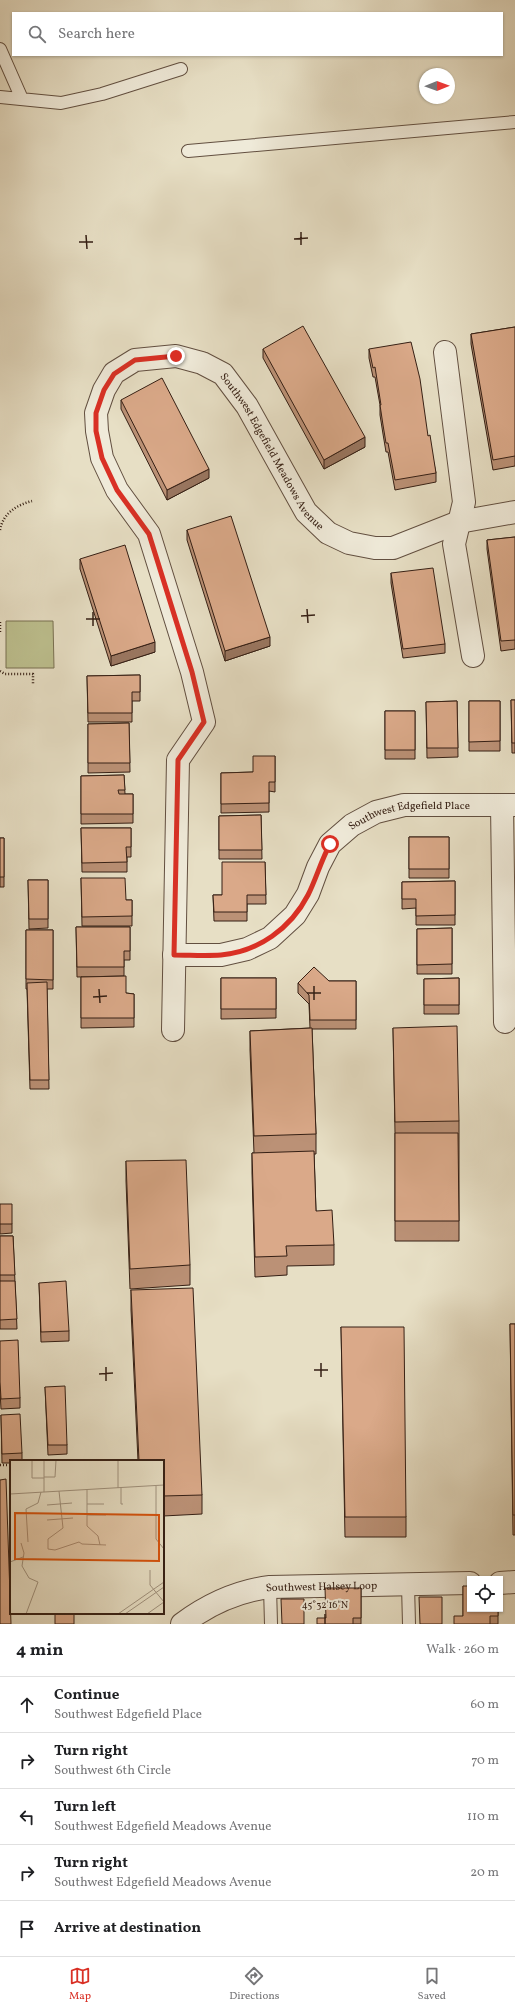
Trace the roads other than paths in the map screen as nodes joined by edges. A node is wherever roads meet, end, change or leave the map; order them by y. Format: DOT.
graph roads {
  1 [pos="0,49"];
  2 [pos="181,69"];
  3 [pos="0,97"];
  4 [pos="22,99"];
  5 [pos="515,122"];
  6 [pos="188,151"];
  7 [pos="445,352"];
  8 [pos="515,512"];
  9 [pos="459,522"];
  10 [pos="473,656"];
  11 [pos="509,805"];
  12 [pos="174,955"];
  13 [pos="505,1022"];
  14 [pos="173,1030"];
  15 [pos="515,1582"];
  16 [pos="467,1583"];
  17 [pos="503,1583"];
  18 [pos="408,1585"];
  19 [pos="270,1587"];
  20 [pos="182,1624"];
  21 [pos="270,1624"];
  22 [pos="409,1624"];
  1 -- 4 [label="lane"];
  2 -- 4 [label="lane"];
  3 -- 4 [label="lane"];
  5 -- 6 [label="lane"];
  7 -- 9 [label="street"];
  8 -- 9 [label="street, Southwest Edgefield Meadows Avenue"];
  9 -- 10 [label="street"];
  9 -- 12 [label="street, Southwest Edgefield Meadows Avenue"];
  11 -- 12 [label="street, Southwest Edgefield Place"];
  11 -- 13 [label="street"];
  12 -- 14 [label="street"];
  15 -- 17 [label="street"];
  16 -- 18 [label="street, Southwest Halsey Loop"];
  18 -- 19 [label="street, Southwest Halsey Loop"];
  18 -- 22 [label="lane"];
  19 -- 20 [label="street, Southwest Halsey Loop"];
  19 -- 21 [label="lane"];
}
